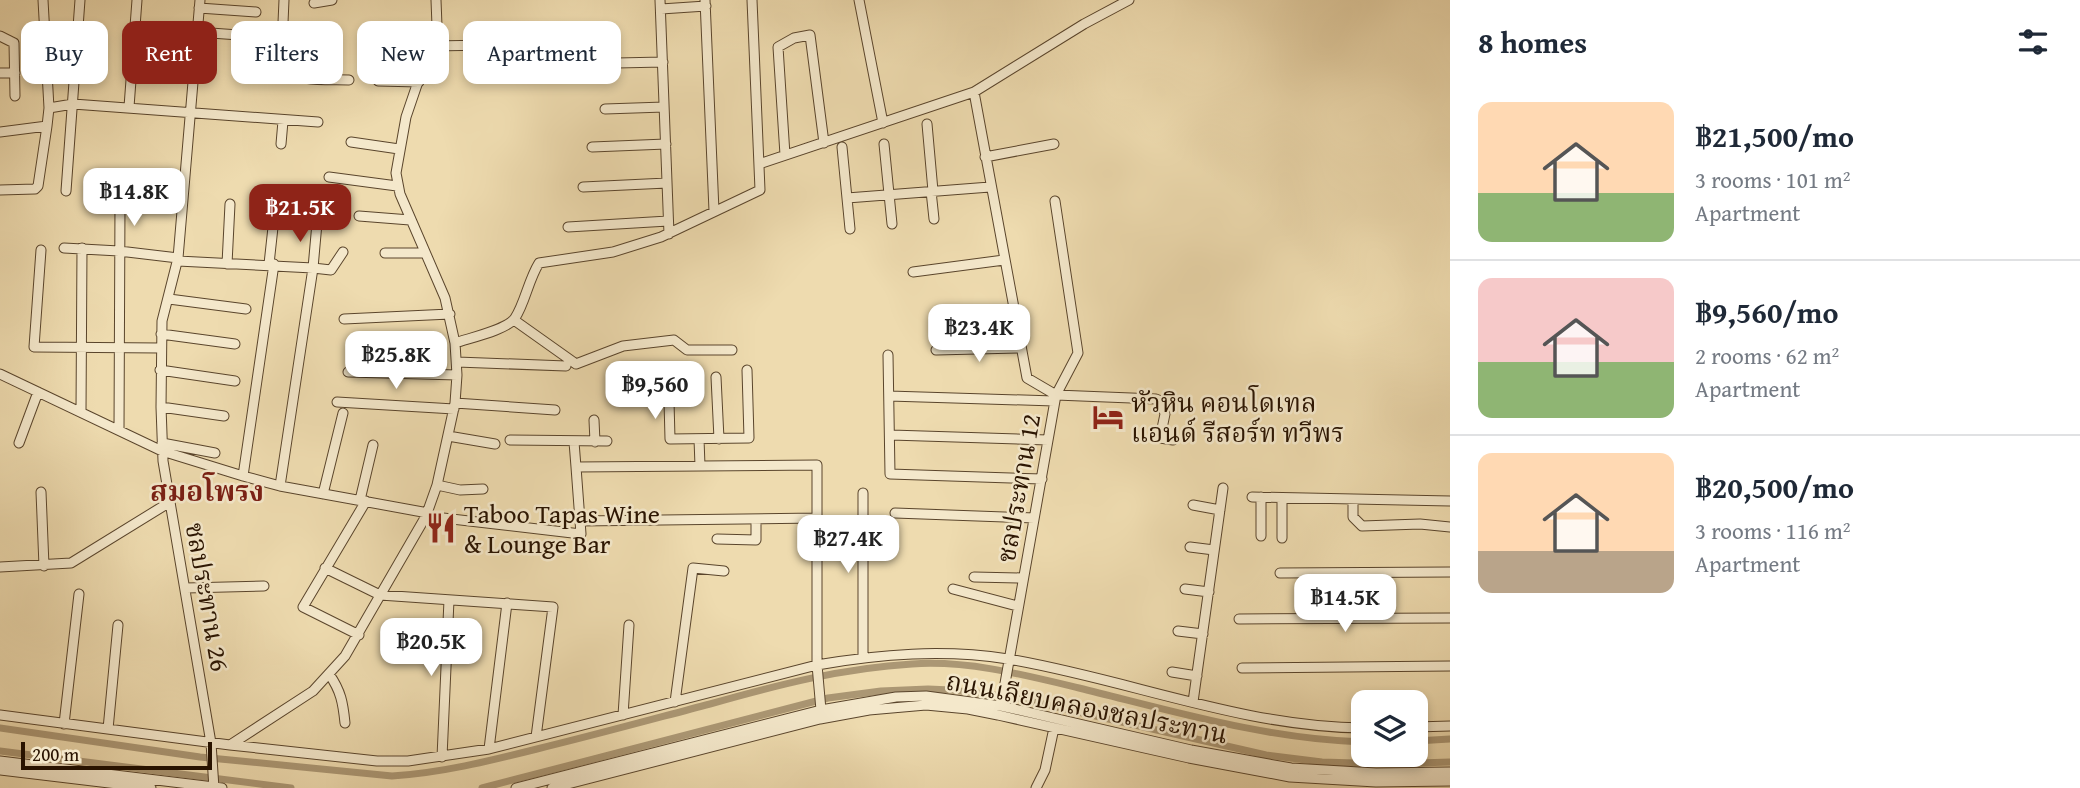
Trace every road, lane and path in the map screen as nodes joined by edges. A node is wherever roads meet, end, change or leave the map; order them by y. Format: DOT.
graph roads {
  1 [pos="43,0"];
  2 [pos="80,0"];
  3 [pos="137,0"];
  4 [pos="284,0"];
  5 [pos="332,0"];
  6 [pos="436,0"];
  7 [pos="752,0"];
  8 [pos="859,0"];
  9 [pos="1129,0"];
  10 [pos="314,3"];
  11 [pos="705,3"];
  12 [pos="199,4"];
  13 [pos="661,4"];
  14 [pos="257,12"];
  15 [pos="282,21"];
  16 [pos="437,21"];
  17 [pos="0,36"];
  18 [pos="663,62"];
  19 [pos="621,63"];
  20 [pos="15,72"];
  21 [pos="0,73"];
  22 [pos="343,79"];
  23 [pos="349,79"];
  24 [pos="193,84"];
  25 [pos="418,84"];
  26 [pos="974,92"];
  27 [pos="15,96"];
  28 [pos="73,104"];
  29 [pos="129,107"];
  30 [pos="664,107"];
  31 [pos="49,108"];
  32 [pos="604,109"];
  33 [pos="190,113"];
  34 [pos="283,121"];
  35 [pos="318,122"];
  36 [pos="883,123"];
  37 [pos="927,124"];
  38 [pos="47,126"];
  39 [pos="0,132"];
  40 [pos="351,142"];
  41 [pos="824,143"];
  42 [pos="281,144"];
  43 [pos="666,144"];
  44 [pos="884,144"];
  45 [pos="1054,144"];
  46 [pos="592,147"];
  47 [pos="842,147"];
  48 [pos="399,149"];
  49 [pos="785,155"];
  50 [pos="985,156"];
  51 [pos="759,164"];
  52 [pos="329,177"];
  53 [pos="667,183"];
  54 [pos="397,186"];
  55 [pos="583,187"];
  56 [pos="990,187"];
  57 [pos="0,190"];
  58 [pos="66,191"];
  59 [pos="932,191"];
  60 [pos="889,194"];
  61 [pos="847,198"];
  62 [pos="1055,201"];
  63 [pos="120,204"];
  64 [pos="230,204"];
  65 [pos="714,211"];
  66 [pos="359,216"];
  67 [pos="274,218"];
  68 [pos="933,219"];
  69 [pos="410,220"];
  70 [pos="668,221"];
  71 [pos="317,223"];
  72 [pos="891,223"];
  73 [pos="568,226"];
  74 [pos="850,229"];
  75 [pos="669,234"];
  76 [pos="64,247"];
  77 [pos="82,248"];
  78 [pos="41,250"];
  79 [pos="118,250"];
  80 [pos="343,252"];
  81 [pos="385,253"];
  82 [pos="425,253"];
  83 [pos="178,259"];
  84 [pos="1004,260"];
  85 [pos="227,264"];
  86 [pos="272,264"];
  87 [pos="313,268"];
  88 [pos="913,272"];
  89 [pos="169,299"];
  90 [pos="246,309"];
  91 [pos="450,314"];
  92 [pos="344,319"];
  93 [pos="514,320"];
  94 [pos="161,334"];
  95 [pos="234,344"];
  96 [pos="455,344"];
  97 [pos="81,348"];
  98 [pos="120,348"];
  99 [pos="160,348"];
  100 [pos="1021,348"];
  101 [pos="732,350"];
  102 [pos="936,350"];
  103 [pos="888,355"];
  104 [pos="457,362"];
  105 [pos="566,366"];
  106 [pos="160,370"];
  107 [pos="747,370"];
  108 [pos="348,372"];
  109 [pos="0,374"];
  110 [pos="457,374"];
  111 [pos="716,377"];
  112 [pos="235,381"];
  113 [pos="38,392"];
  114 [pos="889,396"];
  115 [pos="1055,398"];
  116 [pos="669,401"];
  117 [pos="337,402"];
  118 [pos="454,406"];
  119 [pos="161,407"];
  120 [pos="555,410"];
  121 [pos="81,412"];
  122 [pos="343,413"];
  123 [pos="224,416"];
  124 [pos="594,420"];
  125 [pos="119,429"];
  126 [pos="891,435"];
  127 [pos="448,436"];
  128 [pos="699,439"];
  129 [pos="719,439"];
  130 [pos="510,440"];
  131 [pos="1048,440"];
  132 [pos="1173,440"];
  133 [pos="607,441"];
  134 [pos="575,442"];
  135 [pos="595,442"];
  136 [pos="19,443"];
  137 [pos="373,444"];
  138 [pos="495,444"];
  139 [pos="162,447"];
  140 [pos="215,453"];
  141 [pos="700,466"];
  142 [pos="576,467"];
  143 [pos="243,476"];
  144 [pos="1042,479"];
  145 [pos="437,485"];
  146 [pos="280,486"];
  147 [pos="1223,488"];
  148 [pos="483,489"];
  149 [pos="41,492"];
  150 [pos="863,493"];
  151 [pos="323,494"];
  152 [pos="1282,498"];
  153 [pos="1353,499"];
  154 [pos="363,501"];
  155 [pos="1450,501"];
  156 [pos="170,502"];
  157 [pos="1193,505"];
  158 [pos="1220,510"];
  159 [pos="895,513"];
  160 [pos="427,515"];
  161 [pos="817,517"];
  162 [pos="1034,518"];
  163 [pos="756,519"];
  164 [pos="580,521"];
  165 [pos="1450,527"];
  166 [pos="1261,536"];
  167 [pos="1282,538"];
  168 [pos="717,540"];
  169 [pos="1190,547"];
  170 [pos="1214,551"];
  171 [pos="44,566"];
  172 [pos="0,567"];
  173 [pos="325,568"];
  174 [pos="724,571"];
  175 [pos="1450,572"];
  176 [pos="1280,573"];
  177 [pos="974,577"];
  178 [pos="1023,578"];
  179 [pos="264,586"];
  180 [pos="186,588"];
  181 [pos="953,589"];
  182 [pos="1185,589"];
  183 [pos="1209,592"];
  184 [pos="79,594"];
  185 [pos="380,596"];
  186 [pos="449,600"];
  187 [pos="507,603"];
  188 [pos="1017,606"];
  189 [pos="1450,618"];
  190 [pos="1239,619"];
  191 [pos="118,625"];
  192 [pos="629,625"];
  193 [pos="1178,631"];
  194 [pos="1203,634"];
  195 [pos="359,635"];
  196 [pos="863,657"];
  197 [pos="1009,659"];
  198 [pos="817,665"];
  199 [pos="1450,666"];
  200 [pos="1242,668"];
  201 [pos="1172,672"];
  202 [pos="329,674"];
  203 [pos="1197,676"];
  204 [pos="675,702"];
  205 [pos="1193,702"];
  206 [pos="1001,706"];
  207 [pos="821,710"];
  208 [pos="0,715"];
  209 [pos="623,715"];
  210 [pos="345,723"];
  211 [pos="64,724"];
  212 [pos="1450,726"];
  213 [pos="1351,727"];
  214 [pos="1428,727"];
  215 [pos="1054,728"];
  216 [pos="108,729"];
  217 [pos="536,737"];
  218 [pos="211,743"];
  219 [pos="230,745"];
  220 [pos="489,749"];
  221 [pos="442,757"];
  222 [pos="0,761"];
  223 [pos="0,770"];
  224 [pos="1450,772"];
  225 [pos="1450,781"];
  226 [pos="71,783"];
  227 [pos="134,787"];
  228 [pos="151,788"];
  229 [pos="216,788"];
  230 [pos="516,788"];
  231 [pos="552,788"];
  232 [pos="1037,788"];
  1 -- 31 [label="street"];
  2 -- 28 [label="street"];
  3 -- 29 [label="street"];
  4 -- 15 [label="street"];
  5 -- 10 [label="street"];
  6 -- 16 [label="street"];
  7 -- 51 [label="street"];
  8 -- 36 [label="street"];
  9 -- 26 [label="street"];
  11 -- 13 [label="street"];
  11 -- 65 [label="street"];
  12 -- 14 [label="street"];
  13 -- 18 [label="street"];
  17 -- 20 [label="street"];
  18 -- 19 [label="street"];
  18 -- 30 [label="street"];
  20 -- 21 [label="street"];
  20 -- 27 [label="street"];
  22 -- 23 [label="street"];
  24 -- 33 [label="street, ชลประทาน 26"];
  25 -- 48 [label="street"];
  26 -- 36 [label="street"];
  26 -- 50 [label="street, ชลประทาน 12"];
  28 -- 29 [label="street"];
  28 -- 31 [label="street"];
  28 -- 58 [label="street"];
  29 -- 33 [label="street"];
  30 -- 32 [label="street"];
  30 -- 43 [label="street"];
  31 -- 38 [label="street"];
  33 -- 34 [label="street"];
  33 -- 83 [label="street, ชลประทาน 26"];
  34 -- 35 [label="street"];
  34 -- 42 [label="street"];
  36 -- 41 [label="street"];
  37 -- 59 [label="street"];
  38 -- 39 [label="street"];
  38 -- 57 [label="street"];
  40 -- 48 [label="street"];
  41 -- 49 [label="street"];
  41 -- 49 [label="street"];
  43 -- 46 [label="street"];
  43 -- 53 [label="street"];
  44 -- 60 [label="street"];
  45 -- 50 [label="street"];
  47 -- 61 [label="street"];
  48 -- 54 [label="street"];
  49 -- 51 [label="street"];
  50 -- 56 [label="street, ชลประทาน 12"];
  51 -- 65 [label="street"];
  52 -- 54 [label="street"];
  53 -- 55 [label="street"];
  53 -- 70 [label="street"];
  54 -- 69 [label="street"];
  56 -- 59 [label="street"];
  56 -- 84 [label="street, ชลประทาน 12"];
  59 -- 60 [label="street"];
  59 -- 68 [label="street"];
  60 -- 61 [label="street"];
  60 -- 72 [label="street"];
  61 -- 74 [label="street"];
  62 -- 115 [label="street"];
  63 -- 79 [label="street"];
  64 -- 85 [label="street"];
  65 -- 75 [label="street"];
  66 -- 69 [label="street"];
  67 -- 86 [label="street"];
  69 -- 82 [label="street"];
  70 -- 73 [label="street"];
  70 -- 75 [label="street"];
  71 -- 87 [label="street"];
  75 -- 93 [label="street"];
  76 -- 77 [label="street"];
  77 -- 79 [label="street"];
  77 -- 97 [label="street"];
  78 -- 97 [label="street"];
  79 -- 83 [label="street"];
  79 -- 98 [label="street"];
  80 -- 87 [label="street"];
  81 -- 82 [label="street"];
  82 -- 91 [label="street"];
  83 -- 85 [label="street"];
  83 -- 89 [label="street, ชลประทาน 26"];
  84 -- 88 [label="street"];
  84 -- 100 [label="street, ชลประทาน 12"];
  85 -- 86 [label="street"];
  86 -- 87 [label="street"];
  86 -- 143 [label="street"];
  87 -- 146 [label="street"];
  89 -- 90 [label="street"];
  89 -- 94 [label="street, ชลประทาน 26"];
  91 -- 92 [label="street"];
  91 -- 96 [label="street"];
  93 -- 96 [label="street"];
  93 -- 101 [label="street"];
  94 -- 95 [label="street"];
  94 -- 99 [label="street, ชลประทาน 26"];
  96 -- 104 [label="street"];
  97 -- 98 [label="street"];
  97 -- 121 [label="street"];
  98 -- 99 [label="street"];
  98 -- 125 [label="street"];
  99 -- 106 [label="street, ชลประทาน 26"];
  100 -- 102 [label="street"];
  100 -- 115 [label="street, ชลประทาน 12"];
  103 -- 114 [label="street"];
  104 -- 105 [label="street"];
  104 -- 110 [label="street"];
  106 -- 112 [label="street"];
  106 -- 119 [label="street, ชลประทาน 26"];
  107 -- 129 [label="street"];
  108 -- 110 [label="street"];
  109 -- 113 [label="street"];
  110 -- 118 [label="street"];
  111 -- 129 [label="street"];
  113 -- 121 [label="street"];
  113 -- 136 [label="street"];
  114 -- 115 [label="street"];
  114 -- 126 [label="street"];
  115 -- 131 [label="street, ชลประทาน 12"];
  115 -- 132 [label="street"];
  116 -- 128 [label="street"];
  117 -- 118 [label="street"];
  118 -- 120 [label="street"];
  118 -- 127 [label="street"];
  119 -- 123 [label="street"];
  119 -- 139 [label="street, ชลประทาน 26"];
  121 -- 125 [label="street"];
  122 -- 151 [label="street"];
  124 -- 135 [label="street"];
  125 -- 139 [label="street"];
  126 -- 131 [label="street"];
  126 -- 144 [label="street"];
  127 -- 138 [label="street"];
  127 -- 145 [label="street"];
  128 -- 129 [label="street"];
  128 -- 141 [label="street"];
  130 -- 134 [label="street"];
  131 -- 144 [label="street, ชลประทาน 12"];
  133 -- 135 [label="street"];
  134 -- 135 [label="street"];
  134 -- 142 [label="street"];
  137 -- 154 [label="street"];
  139 -- 140 [label="street"];
  139 -- 143 [label="street"];
  139 -- 156 [label="street, ชลประทาน 26"];
  141 -- 142 [label="street"];
  141 -- 161 [label="street"];
  142 -- 164 [label="street"];
  143 -- 146 [label="street"];
  144 -- 162 [label="street, ชลประทาน 12"];
  145 -- 148 [label="street"];
  145 -- 160 [label="street"];
  146 -- 151 [label="street"];
  147 -- 158 [label="street"];
  149 -- 171 [label="street"];
  150 -- 196 [label="street"];
  151 -- 154 [label="street"];
  152 -- 153 [label="street"];
  152 -- 166 [label="street"];
  152 -- 167 [label="street"];
  153 -- 155 [label="street"];
  153 -- 165 [label="street"];
  154 -- 160 [label="street"];
  154 -- 173 [label="street"];
  156 -- 171 [label="street"];
  156 -- 180 [label="street, ชลประทาน 26"];
  157 -- 158 [label="street"];
  158 -- 170 [label="street"];
  159 -- 162 [label="street"];
  160 -- 164 [label="street"];
  160 -- 185 [label="street"];
  161 -- 163 [label="street"];
  161 -- 198 [label="street"];
  162 -- 178 [label="street, ชลประทาน 12"];
  163 -- 164 [label="street"];
  163 -- 168 [label="street"];
  169 -- 170 [label="street"];
  170 -- 183 [label="street"];
  171 -- 172 [label="street"];
  173 -- 185 [label="street"];
  173 -- 195 [label="street"];
  174 -- 204 [label="street"];
  175 -- 176 [label="street"];
  177 -- 178 [label="street"];
  178 -- 188 [label="street, ชลประทาน 12"];
  179 -- 180 [label="street"];
  180 -- 218 [label="street, ชลประทาน 26"];
  181 -- 188 [label="street"];
  182 -- 183 [label="street"];
  183 -- 194 [label="street"];
  184 -- 211 [label="street"];
  185 -- 186 [label="street"];
  185 -- 195 [label="street"];
  186 -- 187 [label="street"];
  186 -- 221 [label="street"];
  187 -- 217 [label="street"];
  187 -- 220 [label="street"];
  188 -- 197 [label="street, ชลประทาน 12"];
  189 -- 190 [label="street"];
  191 -- 216 [label="street"];
  192 -- 209 [label="street"];
  193 -- 194 [label="street"];
  194 -- 203 [label="street"];
  195 -- 202 [label="street"];
  196 -- 197 [label="street"];
  196 -- 198 [label="street"];
  197 -- 205 [label="street"];
  197 -- 206 [label="street, ชลประทาน 12"];
  198 -- 204 [label="street"];
  198 -- 207 [label="street"];
  199 -- 200 [label="street"];
  201 -- 203 [label="street"];
  202 -- 210 [label="street"];
  202 -- 219 [label="street"];
  203 -- 205 [label="street"];
  204 -- 209 [label="street"];
  205 -- 213 [label="street"];
  206 -- 207 [label="street, ถนนเลียบคลองชลประทาน"];
  206 -- 224 [label="street, ถนนเลียบคลองชลประทาน"];
  207 -- 230 [label="street, ถนนเลียบคลองชลประทาน"];
  208 -- 211 [label="street"];
  209 -- 217 [label="street"];
  211 -- 216 [label="street"];
  212 -- 214 [label="street"];
  215 -- 225 [label="street, ถนนเลียบคลองชลประทาน"];
  215 -- 231 [label="street, ถนนเลียบคลองชลประทาน"];
  215 -- 232 [label="street"];
  216 -- 218 [label="street"];
  217 -- 220 [label="street"];
  218 -- 219 [label="street"];
  218 -- 229 [label="street, ชลประทาน 26"];
  219 -- 221 [label="street"];
  220 -- 221 [label="street"];
  222 -- 229 [label="street"];
  223 -- 226 [label="street"];
  226 -- 227 [label="street"];
  227 -- 228 [label="street"];
}
